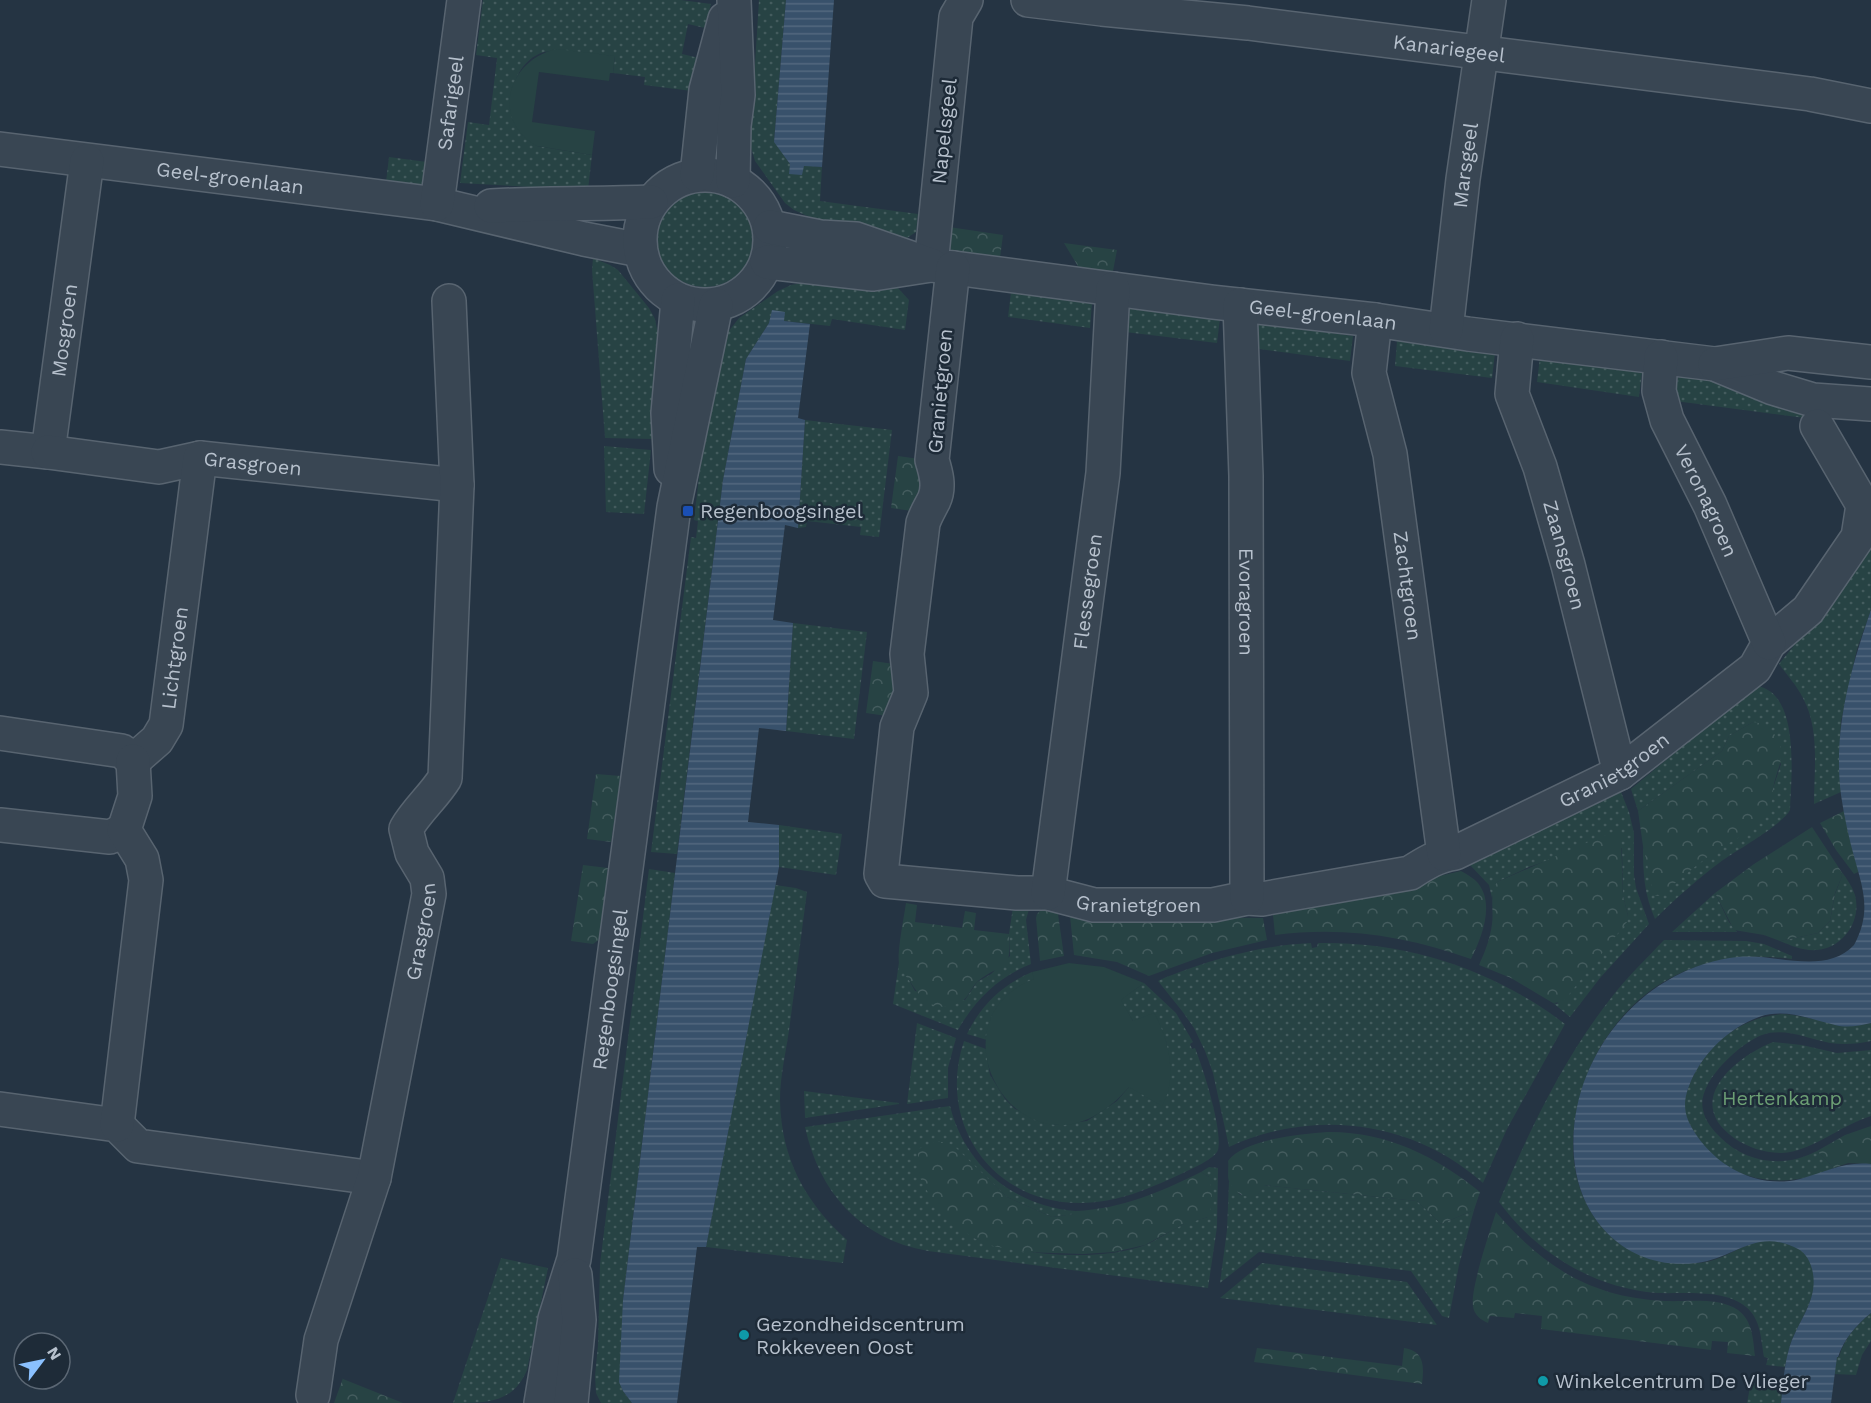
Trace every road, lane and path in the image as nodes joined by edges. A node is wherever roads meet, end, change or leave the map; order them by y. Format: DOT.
graph roads {
  1 [pos="464,0"];
  2 [pos="732,0"];
  3 [pos="966,0"];
  4 [pos="1028,0"];
  5 [pos="1489,0"];
  6 [pos="1237,11"];
  7 [pos="1480,53"];
  8 [pos="1871,106"];
  9 [pos="0,150"];
  10 [pos="87,161"];
  11 [pos="697,175"];
  12 [pos="733,181"];
  13 [pos="651,202"];
  14 [pos="448,206"];
  15 [pos="770,227"];
  16 [pos="640,249"];
  17 [pos="767,262"];
  18 [pos="942,266"];
  19 [pos="1113,289"];
  20 [pos="678,300"];
  21 [pos="449,301"];
  22 [pos="716,305"];
  23 [pos="1240,305"];
  24 [pos="1376,320"];
  25 [pos="1446,330"];
  26 [pos="1517,339"];
  27 [pos="1661,357"];
  28 [pos="1871,357"];
  29 [pos="1715,364"];
  30 [pos="1867,403"];
  31 [pos="1817,426"];
  32 [pos="0,447"];
  33 [pos="48,452"];
  34 [pos="200,458"];
  35 [pos="457,485"];
  36 [pos="674,507"];
  37 [pos="1769,643"];
  38 [pos="0,734"];
  39 [pos="133,761"];
  40 [pos="1620,773"];
  41 [pos="0,825"];
  42 [pos="124,830"];
  43 [pos="1444,854"];
  44 [pos="1048,893"];
  45 [pos="1247,898"];
  46 [pos="0,1109"];
  47 [pos="117,1125"];
  48 [pos="374,1178"];
  49 [pos="574,1259"];
  50 [pos="313,1395"];
  51 [pos="540,1403"];
  52 [pos="571,1403"];
  1 -- 14 [label="street, Safarigeel"];
  2 -- 11 [label="street"];
  2 -- 12 [label="street"];
  3 -- 18 [label="street, Napelsgeel"];
  4 -- 6 [label="street, Kanariegeel"];
  5 -- 7 [label="street, Marsgeel"];
  6 -- 7 [label="street, Kanariegeel"];
  7 -- 8 [label="street, Kanariegeel"];
  7 -- 25 [label="street, Marsgeel"];
  9 -- 10 [label="street, Geel-groenlaan"];
  10 -- 14 [label="street, Geel-groenlaan"];
  10 -- 33 [label="street, Mosgroen"];
  11 -- 12 [label="street"];
  11 -- 13 [label="street"];
  12 -- 15 [label="street"];
  13 -- 14 [label="street, Geel-groenlaan"];
  13 -- 16 [label="street"];
  14 -- 16 [label="street, Geel-groenlaan"];
  15 -- 17 [label="street"];
  15 -- 18 [label="street, Geel-groenlaan"];
  16 -- 20 [label="street"];
  17 -- 18 [label="street, Geel-groenlaan"];
  17 -- 22 [label="street"];
  18 -- 19 [label="street, Geel-groenlaan"];
  18 -- 44 [label="street, Granietgroen"];
  19 -- 23 [label="street, Geel-groenlaan"];
  19 -- 44 [label="street, Flessegroen"];
  20 -- 22 [label="street"];
  20 -- 36 [label="street, Regenboogsingel"];
  21 -- 35 [label="street, Grasgroen"];
  22 -- 36 [label="street, Regenboogsingel"];
  23 -- 24 [label="street, Geel-groenlaan"];
  23 -- 45 [label="street, Evoragroen"];
  24 -- 25 [label="street, Geel-groenlaan"];
  24 -- 43 [label="street, Zachtgroen"];
  25 -- 26 [label="street, Geel-groenlaan"];
  26 -- 27 [label="street, Geel-groenlaan"];
  26 -- 40 [label="street, Zaansgroen"];
  27 -- 29 [label="street, Geel-groenlaan"];
  27 -- 37 [label="street, Veronagroen"];
  28 -- 29 [label="street, Geel-groenlaan"];
  28 -- 30 [label="street, Geel-groenlaan"];
  29 -- 30 [label="street, Geel-groenlaan"];
  31 -- 37 [label="street, Granietgroen"];
  32 -- 33 [label="street"];
  33 -- 34 [label="street, Grasgroen"];
  34 -- 35 [label="street, Grasgroen"];
  34 -- 39 [label="street, Lichtgroen"];
  35 -- 48 [label="street, Grasgroen"];
  36 -- 49 [label="street, Regenboogsingel"];
  37 -- 40 [label="street, Granietgroen"];
  38 -- 39 [label="street"];
  39 -- 42 [label="street"];
  40 -- 43 [label="street, Granietgroen"];
  41 -- 42 [label="street"];
  42 -- 47 [label="street"];
  43 -- 45 [label="street, Granietgroen"];
  44 -- 45 [label="street, Granietgroen"];
  46 -- 47 [label="street"];
  47 -- 48 [label="street"];
  48 -- 50 [label="street, Grasgroen"];
  49 -- 51 [label="street, Regenboogsingel"];
  49 -- 52 [label="street, Regenboogsingel"];
}
